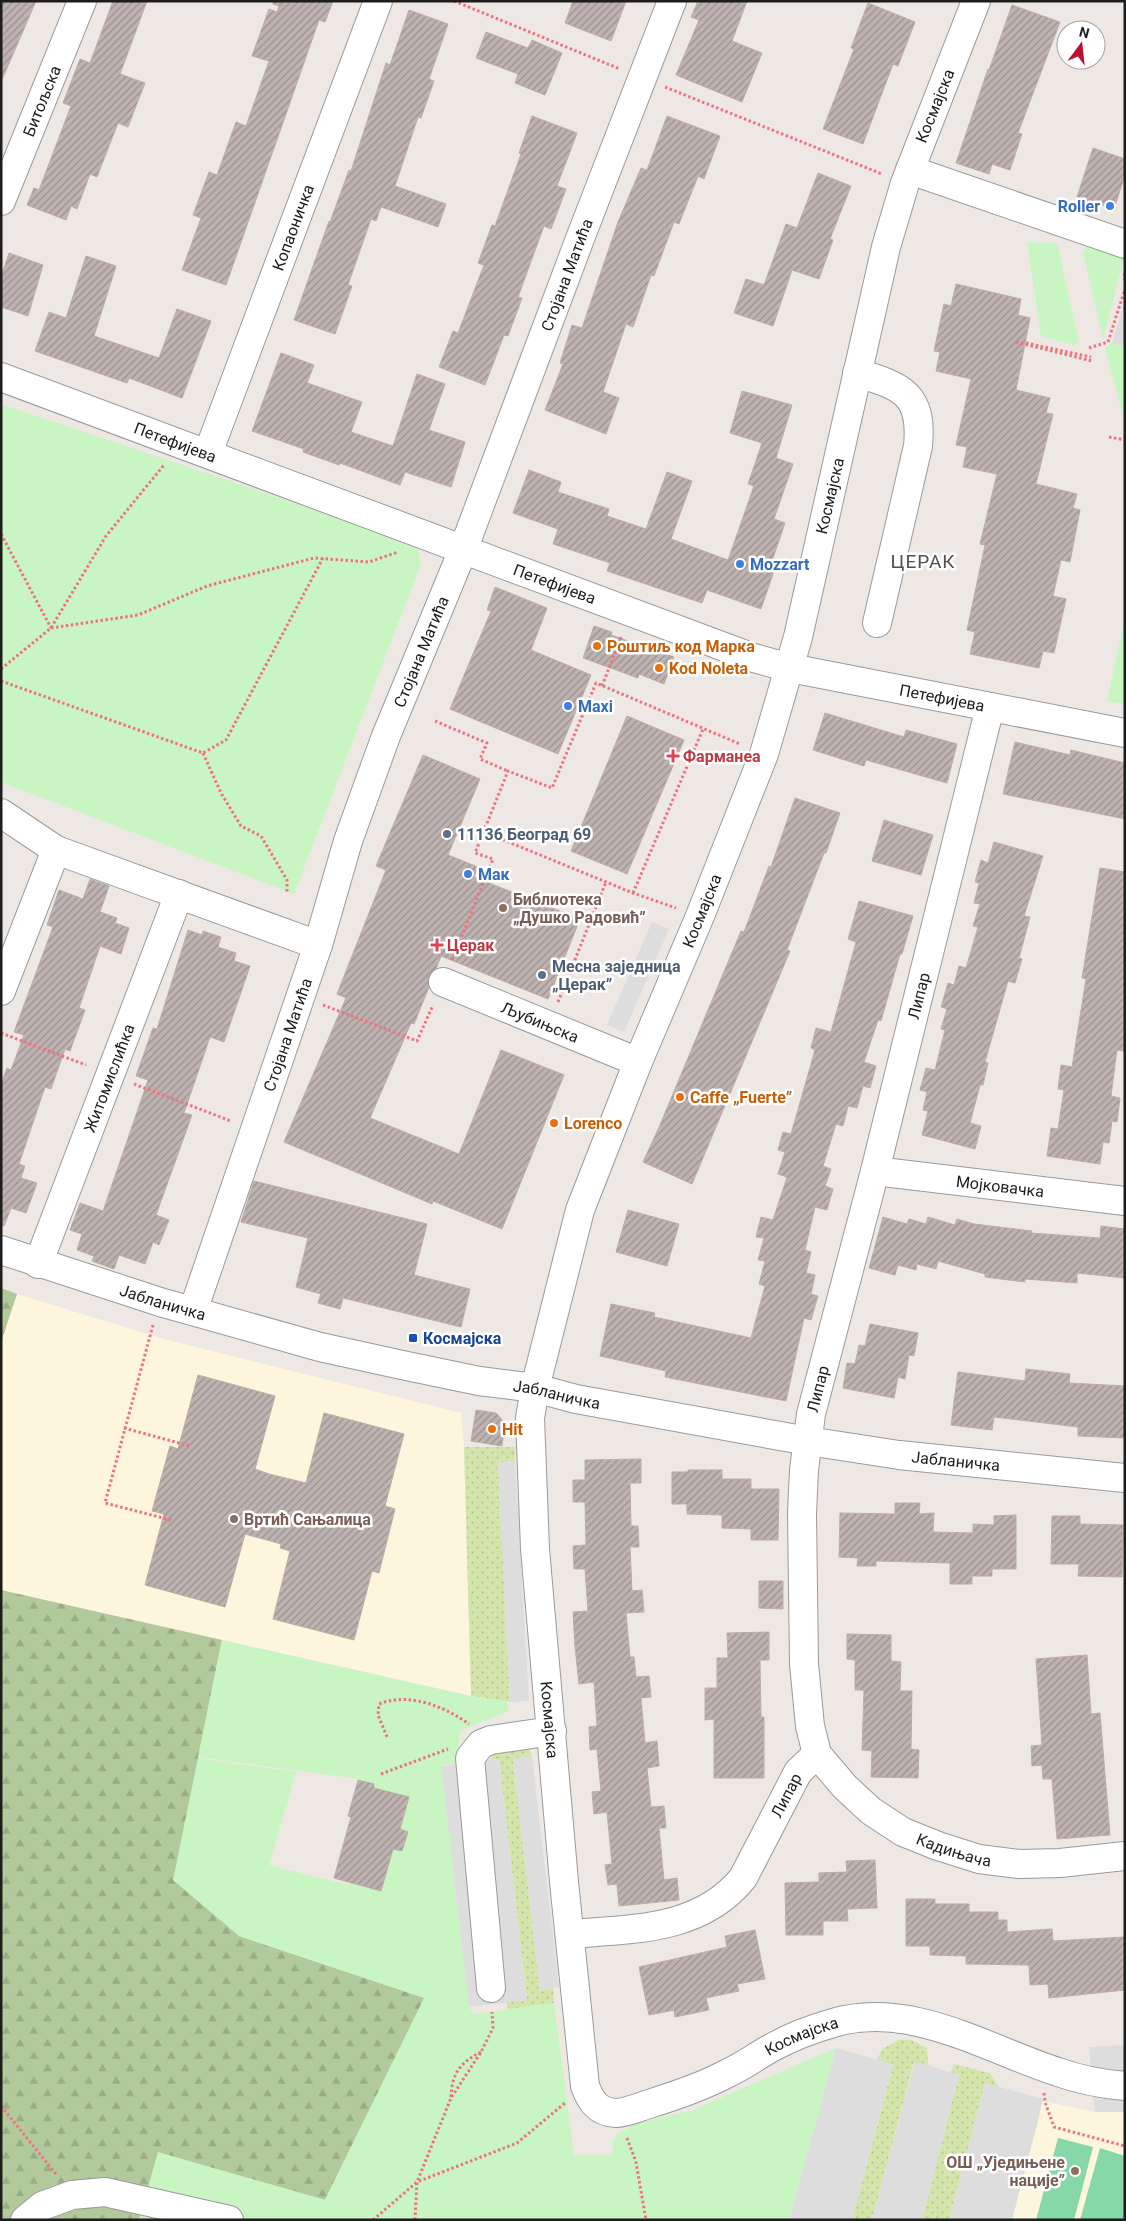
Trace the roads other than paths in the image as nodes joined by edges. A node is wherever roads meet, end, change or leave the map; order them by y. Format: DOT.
graph roads {
  1 [pos="82,1"];
  2 [pos="378,1"];
  3 [pos="672,1"];
  4 [pos="976,1"];
  5 [pos="907,176"];
  6 [pos="1,201"];
  7 [pos="1125,244"];
  8 [pos="857,373"];
  9 [pos="1,377"];
  10 [pos="208,453"];
  11 [pos="463,550"];
  12 [pos="877,623"];
  13 [pos="790,668"];
  14 [pos="990,707"];
  15 [pos="1125,733"];
  16 [pos="1,813"];
  17 [pos="56,850"];
  18 [pos="179,894"];
  19 [pos="318,945"];
  20 [pos="443,982"];
  21 [pos="1,991"];
  22 [pos="638,1062"];
  23 [pos="875,1171"];
  24 [pos="1125,1202"];
  25 [pos="1,1250"];
  26 [pos="38,1264"];
  27 [pos="193,1311"];
  28 [pos="535,1388"];
  29 [pos="808,1441"];
  30 [pos="1125,1478"];
  31 [pos="552,1731"];
  32 [pos="817,1754"];
  33 [pos="1125,1856"];
  34 [pos="570,1934"];
  35 [pos="491,1988"];
  36 [pos="1125,2086"];
  37 [pos="25,2220"];
  38 [pos="229,2220"];
  1 -- 6 [label="street, Битољска"];
  2 -- 10 [label="street, Копаоничка"];
  3 -- 11 [label="street, Стојана Матића"];
  4 -- 5 [label="street, Космајска"];
  5 -- 7 [label="street"];
  5 -- 8 [label="street, Космајска"];
  8 -- 12 [label="street"];
  8 -- 13 [label="street, Космајска"];
  9 -- 10 [label="street, Петефијева"];
  10 -- 11 [label="street, Петефијева"];
  11 -- 13 [label="street, Петефијева"];
  11 -- 19 [label="street, Стојана Матића"];
  13 -- 14 [label="street, Петефијева"];
  13 -- 22 [label="street, Космајска"];
  14 -- 15 [label="street, Петефијева"];
  14 -- 23 [label="street, Липар"];
  16 -- 17 [label="street"];
  17 -- 18 [label="street"];
  17 -- 21 [label="street"];
  18 -- 19 [label="street"];
  18 -- 26 [label="street, Житомислићка"];
  19 -- 27 [label="street, Стојана Матића"];
  20 -- 22 [label="street, Љубињска"];
  22 -- 28 [label="street, Космајска"];
  23 -- 24 [label="street, Мојковачка"];
  23 -- 29 [label="street, Липар"];
  25 -- 26 [label="street, Јабланичка"];
  26 -- 27 [label="street, Јабланичка"];
  27 -- 28 [label="street, Јабланичка"];
  28 -- 29 [label="street, Јабланичка"];
  28 -- 31 [label="street, Космајска"];
  29 -- 30 [label="street, Јабланичка"];
  29 -- 32 [label="street, Липар"];
  31 -- 34 [label="street, Космајска"];
  31 -- 35 [label="street"];
  32 -- 33 [label="street, Кадињача"];
  32 -- 34 [label="street, Липар"];
  34 -- 36 [label="street, Космајска"];
  37 -- 38 [label="street"];
}
